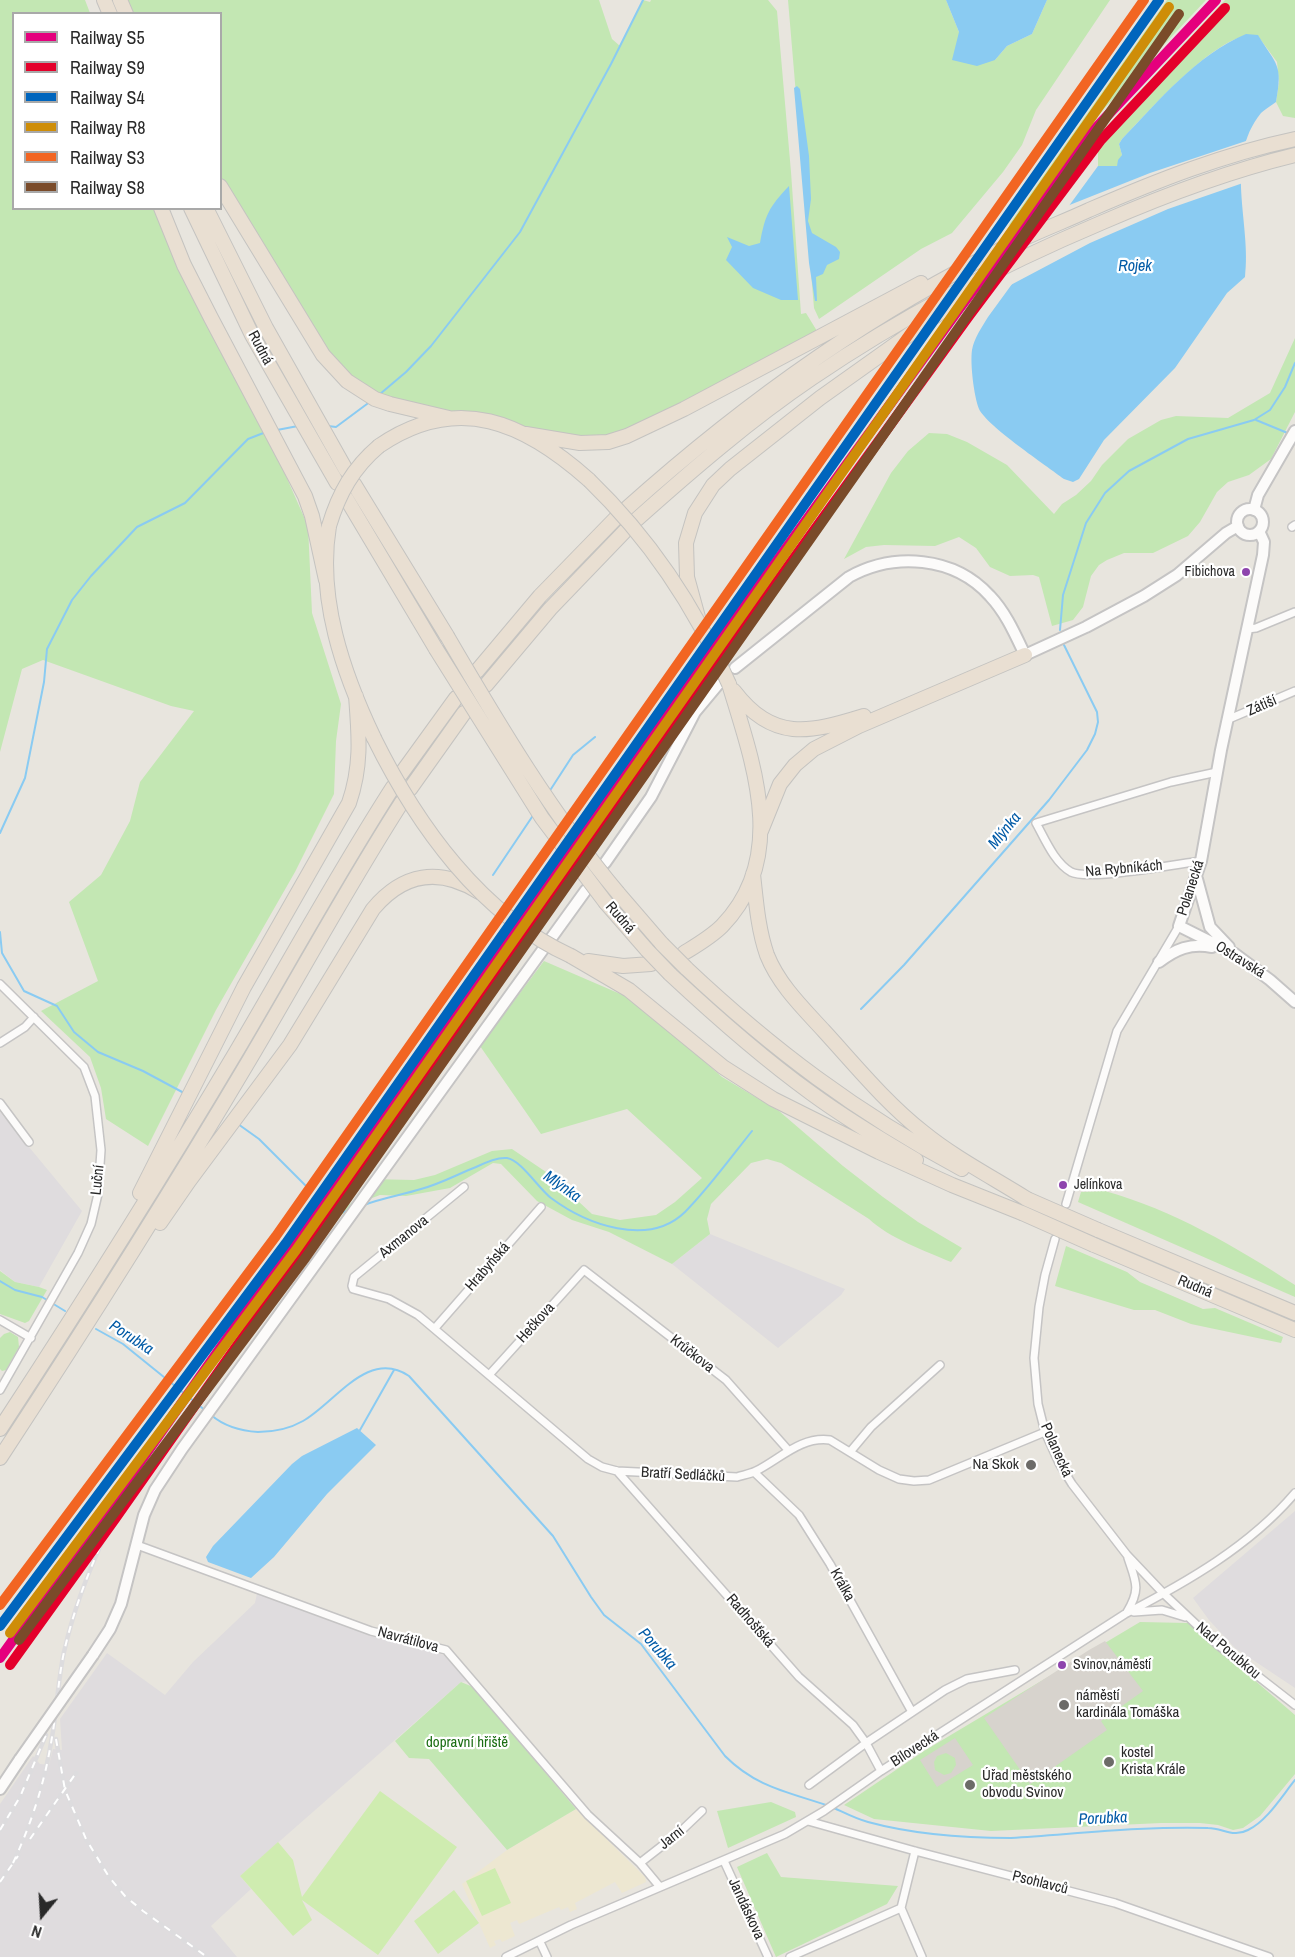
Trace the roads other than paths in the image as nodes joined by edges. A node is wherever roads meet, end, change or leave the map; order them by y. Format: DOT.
graph roads {
  1 [pos="1295,139"];
  2 [pos="1295,155"];
  3 [pos="222,189"];
  4 [pos="162,210"];
  5 [pos="192,210"];
  6 [pos="207,210"];
  7 [pos="1067,237"];
  8 [pos="1011,245"];
  9 [pos="807,373"];
  10 [pos="449,418"];
  11 [pos="1295,431"];
  12 [pos="526,434"];
  13 [pos="346,470"];
  14 [pos="337,483"];
  15 [pos="354,484"];
  16 [pos="346,498"];
  17 [pos="1254,510"];
  18 [pos="1238,526"];
  19 [pos="1259,531"];
  20 [pos="326,580"];
  21 [pos="1295,612"];
  22 [pos="700,622"];
  23 [pos="1247,629"];
  24 [pos="1025,656"];
  25 [pos="735,668"];
  26 [pos="477,671"];
  27 [pos="724,683"];
  28 [pos="486,685"];
  29 [pos="945,689"];
  30 [pos="1295,691"];
  31 [pos="356,696"];
  32 [pos="456,698"];
  33 [pos="740,705"];
  34 [pos="465,713"];
  35 [pos="1228,719"];
  36 [pos="1217,772"];
  37 [pos="401,774"];
  38 [pos="393,787"];
  39 [pos="410,789"];
  40 [pos="402,802"];
  41 [pos="760,831"];
  42 [pos="1201,861"];
  43 [pos="605,863"];
  44 [pos="753,874"];
  45 [pos="1196,878"];
  46 [pos="586,890"];
  47 [pos="489,899"];
  48 [pos="1179,926"];
  49 [pos="684,953"];
  50 [pos="1235,954"];
  51 [pos="571,956"];
  52 [pos="1159,962"];
  53 [pos="651,964"];
  54 [pos="0,984"];
  55 [pos="1295,1002"];
  56 [pos="34,1017"];
  57 [pos="0,1044"];
  58 [pos="0,1103"];
  59 [pos="29,1142"];
  60 [pos="464,1187"];
  61 [pos="1027,1199"];
  62 [pos="1066,1203"];
  63 [pos="541,1207"];
  64 [pos="1022,1213"];
  65 [pos="1055,1239"];
  66 [pos="584,1270"];
  67 [pos="353,1289"];
  68 [pos="88,1293"];
  69 [pos="101,1301"];
  70 [pos="1295,1313"];
  71 [pos="0,1320"];
  72 [pos="435,1328"];
  73 [pos="1295,1330"];
  74 [pos="31,1338"];
  75 [pos="940,1365"];
  76 [pos="489,1376"];
  77 [pos="0,1390"];
  78 [pos="0,1429"];
  79 [pos="1045,1432"];
  80 [pos="789,1451"];
  81 [pos="850,1452"];
  82 [pos="0,1458"];
  83 [pos="617,1471"];
  84 [pos="754,1472"];
  85 [pos="1295,1493"];
  86 [pos="137,1545"];
  87 [pos="1126,1555"];
  88 [pos="1164,1594"];
  89 [pos="1125,1614"];
  90 [pos="1190,1619"];
  91 [pos="1015,1670"];
  92 [pos="1295,1705"];
  93 [pos="912,1712"];
  94 [pos="866,1743"];
  95 [pos="881,1771"];
  96 [pos="809,1785"];
  97 [pos="0,1789"];
  98 [pos="702,1811"];
  99 [pos="808,1821"];
  100 [pos="915,1851"];
  101 [pos="724,1861"];
  102 [pos="640,1863"];
  103 [pos="660,1887"];
  104 [pos="901,1908"];
  105 [pos="540,1942"];
  106 [pos="506,1957"];
  107 [pos="547,1957"];
  108 [pos="768,1957"];
  109 [pos="790,1957"];
  110 [pos="922,1957"];
  111 [pos="1269,1957"];
  1 -- 8 [label="highway"];
  2 -- 7 [label="highway"];
  3 -- 10 [label="highway"];
  4 -- 20 [label="highway"];
  5 -- 14 [label="highway, Rudná"];
  6 -- 13 [label="highway, Rudná"];
  7 -- 9 [label="highway"];
  7 -- 22 [label="highway"];
  8 -- 9 [label="highway"];
  8 -- 12 [label="highway"];
  9 -- 26 [label="highway"];
  9 -- 28 [label="highway"];
  10 -- 12 [label="highway"];
  10 -- 20 [label="highway, bridge"];
  11 -- 17 [label="street"];
  12 -- 22 [label="highway, bridge"];
  15 -- 61 [label="highway, Rudná, bridge"];
  16 -- 64 [label="highway, Rudná, bridge"];
  17 -- 18 [label="street"];
  17 -- 19 [label="street"];
  18 -- 19 [label="street"];
  18 -- 24 [label="street"];
  19 -- 23 [label="street, Polanecká"];
  20 -- 31 [label="highway"];
  21 -- 23 [label="street"];
  22 -- 27 [label="highway, bridge"];
  23 -- 35 [label="street, Polanecká"];
  24 -- 25 [label="street"];
  24 -- 29 [label="highway"];
  27 -- 33 [label="highway"];
  27 -- 43 [label="street"];
  29 -- 33 [label="highway"];
  29 -- 41 [label="highway"];
  30 -- 35 [label="street, Zátiší"];
  31 -- 47 [label="highway, bridge"];
  31 -- 68 [label="highway"];
  32 -- 37 [label="highway"];
  33 -- 41 [label="highway"];
  34 -- 39 [label="highway"];
  35 -- 36 [label="street, Polanecká"];
  36 -- 42 [label="street, Polanecká"];
  36 -- 42 [label="street, Na Rybníkách"];
  38 -- 68 [label="highway"];
  40 -- 69 [label="highway"];
  41 -- 44 [label="highway"];
  42 -- 45 [label="street, Polanecká"];
  44 -- 49 [label="highway"];
  44 -- 61 [label="highway"];
  45 -- 48 [label="street, Polanecká"];
  45 -- 50 [label="street"];
  46 -- 86 [label="street"];
  47 -- 51 [label="highway, bridge"];
  47 -- 69 [label="highway, bridge"];
  48 -- 50 [label="street, Ostravská"];
  48 -- 52 [label="street, Polanecká"];
  50 -- 52 [label="street"];
  50 -- 55 [label="street, Ostravská"];
  51 -- 53 [label="highway"];
  51 -- 64 [label="highway"];
  52 -- 62 [label="street, Polanecká"];
  54 -- 56 [label="street, Luční"];
  56 -- 57 [label="street"];
  56 -- 74 [label="street, Luční"];
  58 -- 59 [label="street"];
  60 -- 67 [label="street, Axmanova"];
  61 -- 70 [label="highway, Rudná, bridge"];
  63 -- 72 [label="street, Hrabyňská"];
  64 -- 73 [label="highway, Rudná, bridge"];
  65 -- 79 [label="street, Polanecká"];
  66 -- 76 [label="street, Hečkova"];
  66 -- 80 [label="street, Krůčkova"];
  67 -- 72 [label="street, Bratří Sedláčků"];
  68 -- 78 [label="highway"];
  69 -- 82 [label="highway"];
  71 -- 74 [label="street"];
  72 -- 76 [label="street, Bratří Sedláčků"];
  74 -- 77 [label="street, Luční"];
  75 -- 81 [label="street"];
  76 -- 83 [label="street, Bratří Sedláčků"];
  79 -- 81 [label="street, Bratří Sedláčků"];
  79 -- 87 [label="street, Polanecká"];
  80 -- 81 [label="street, Bratří Sedláčků"];
  80 -- 84 [label="street, Bratří Sedláčků"];
  83 -- 84 [label="street, Bratří Sedláčků"];
  83 -- 94 [label="street, Radhošťská"];
  84 -- 93 [label="street, Králka"];
  85 -- 88 [label="street, Bílovecká"];
  86 -- 97 [label="street, bridge"];
  86 -- 102 [label="street, Navrátilova"];
  87 -- 88 [label="street, Polanecká"];
  87 -- 89 [label="street"];
  88 -- 89 [label="street, Bílovecká"];
  88 -- 90 [label="street, Nad Porubkou"];
  89 -- 90 [label="street"];
  89 -- 95 [label="street, Bílovecká"];
  90 -- 92 [label="street, Nad Porubkou"];
  91 -- 93 [label="street"];
  93 -- 94 [label="street"];
  94 -- 95 [label="street, Radhošťská"];
  94 -- 96 [label="street"];
  95 -- 99 [label="street, Bílovecká"];
  98 -- 102 [label="street, Jarní"];
  99 -- 100 [label="street, Psohlavců"];
  99 -- 101 [label="street, Bílovecká"];
  100 -- 104 [label="street"];
  100 -- 111 [label="street, Psohlavců"];
  101 -- 103 [label="street, Bílovecká"];
  101 -- 108 [label="street, Jandáskova"];
  102 -- 103 [label="street, Navrátilova"];
  103 -- 105 [label="street, Bílovecká"];
  104 -- 109 [label="street"];
  104 -- 110 [label="street"];
  105 -- 106 [label="street, Bílovecká"];
  105 -- 107 [label="street"];
}
